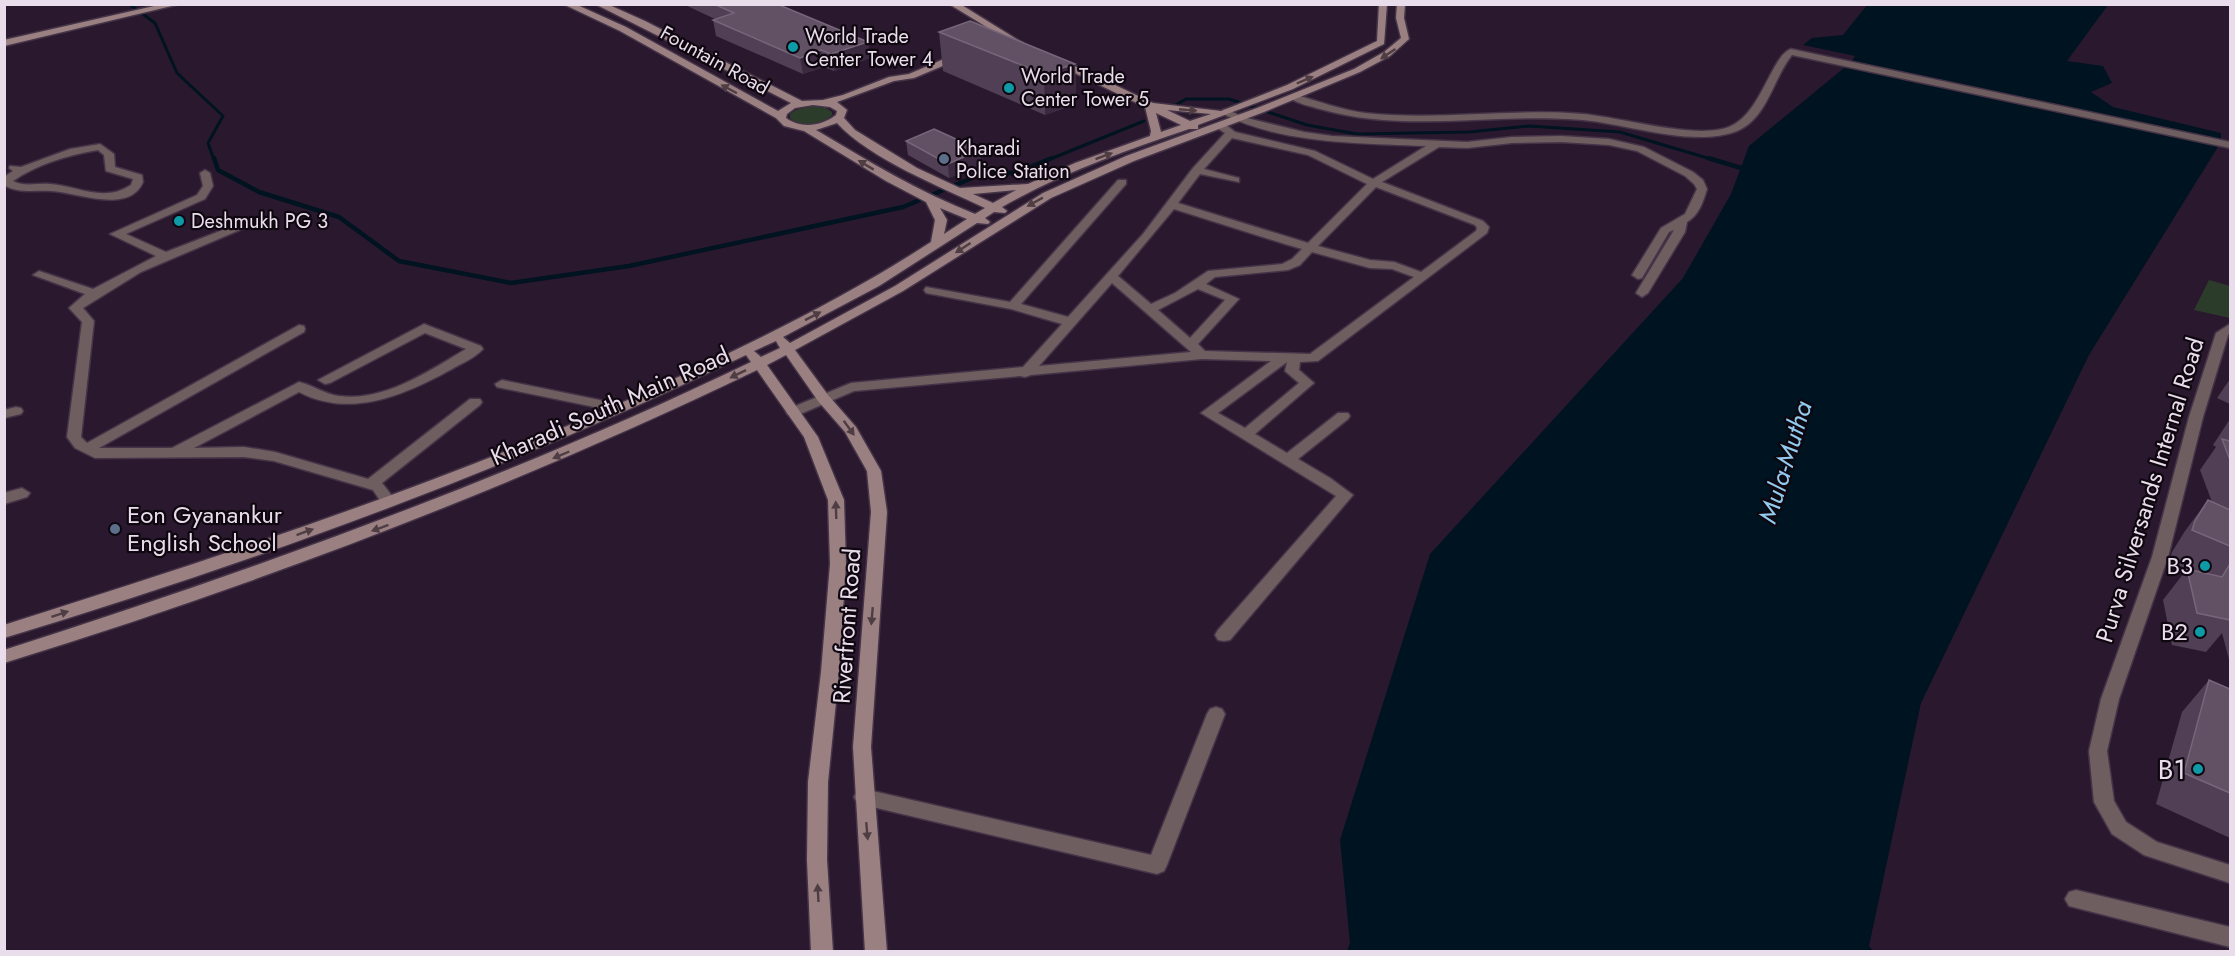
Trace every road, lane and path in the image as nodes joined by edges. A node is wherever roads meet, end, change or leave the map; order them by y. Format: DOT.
graph roads {
  1 [pos="176,4"];
  2 [pos="567,4"];
  3 [pos="599,4"];
  4 [pos="953,4"];
  5 [pos="1383,4"];
  6 [pos="1401,4"];
  7 [pos="4,43"];
  8 [pos="975,50"];
  9 [pos="1007,50"];
  10 [pos="1046,56"];
  11 [pos="911,76"];
  12 [pos="870,88"];
  13 [pos="773,91"];
  14 [pos="1295,98"];
  15 [pos="1256,101"];
  16 [pos="826,102"];
  17 [pos="800,104"];
  18 [pos="1150,106"];
  19 [pos="1271,107"];
  20 [pos="1234,113"];
  21 [pos="840,114"];
  22 [pos="781,117"];
  23 [pos="1189,125"];
  24 [pos="804,127"];
  25 [pos="1225,130"];
  26 [pos="1206,132"];
  27 [pos="97,138"];
  28 [pos="1154,138"];
  29 [pos="2228,144"];
  30 [pos="1435,145"];
  31 [pos="13,170"];
  32 [pos="1197,170"];
  33 [pos="205,173"];
  34 [pos="1235,180"];
  35 [pos="1122,182"];
  36 [pos="1374,183"];
  37 [pos="1038,184"];
  38 [pos="954,190"];
  39 [pos="925,197"];
  40 [pos="1170,204"];
  41 [pos="994,208"];
  42 [pos="1012,216"];
  43 [pos="977,219"];
  44 [pos="1682,220"];
  45 [pos="250,223"];
  46 [pos="995,227"];
  47 [pos="937,243"];
  48 [pos="1310,248"];
  49 [pos="166,256"];
  50 [pos="39,275"];
  51 [pos="1638,275"];
  52 [pos="1111,276"];
  53 [pos="1422,276"];
  54 [pos="1196,284"];
  55 [pos="930,290"];
  56 [pos="93,293"];
  57 [pos="1642,293"];
  58 [pos="1013,306"];
  59 [pos="1150,309"];
  60 [pos="1070,322"];
  61 [pos="2230,328"];
  62 [pos="299,329"];
  63 [pos="782,342"];
  64 [pos="1190,345"];
  65 [pos="1202,355"];
  66 [pos="754,356"];
  67 [pos="1290,357"];
  68 [pos="1025,373"];
  69 [pos="325,380"];
  70 [pos="502,384"];
  71 [pos="823,398"];
  72 [pos="475,402"];
  73 [pos="619,408"];
  74 [pos="793,412"];
  75 [pos="1343,416"];
  76 [pos="1246,435"];
  77 [pos="87,449"];
  78 [pos="175,452"];
  79 [pos="1288,459"];
  80 [pos="370,485"];
  81 [pos="22,493"];
  82 [pos="4,499"];
  83 [pos="388,501"];
  84 [pos="4,632"];
  85 [pos="1224,634"];
  86 [pos="4,657"];
  87 [pos="1216,714"];
  88 [pos="864,798"];
  89 [pos="2230,874"];
  90 [pos="2076,899"];
  91 [pos="2230,938"];
  92 [pos="822,951"];
  93 [pos="876,951"];
  1 -- 7 [label="street"];
  22 -- 2 [label="street, Fountain Road, one-way"];
  3 -- 13 [label="street, Fountain Road"];
  4 -- 9 [label="street"];
  15 -- 5 [label="street, one-way"];
  6 -- 14 [label="street, one-way"];
  8 -- 11 [label="street"];
  10 -- 18 [label="street"];
  11 -- 12 [label="street"];
  11 -- 21 [label="street"];
  12 -- 13 [label="street"];
  12 -- 16 [label="street, Fountain Road"];
  13 -- 17 [label="street, Fountain Road"];
  14 -- 19 [label="street"];
  14 -- 29 [label="street"];
  15 -- 19 [label="street"];
  15 -- 20 [label="street"];
  16 -- 17 [label="street, Fountain Road"];
  16 -- 21 [label="street"];
  17 -- 22 [label="street, Fountain Road"];
  18 -- 20 [label="street, one-way"];
  18 -- 23 [label="street"];
  18 -- 28 [label="street"];
  19 -- 20 [label="street"];
  20 -- 23 [label="street, Kharadi South Main Road"];
  20 -- 25 [label="street, Kharadi South Main Road"];
  20 -- 30 [label="street"];
  21 -- 24 [label="street"];
  21 -- 38 [label="street"];
  22 -- 24 [label="street, Fountain Road"];
  23 -- 26 [label="street"];
  23 -- 28 [label="street, Kharadi South Main Road"];
  39 -- 24 [label="street, Fountain Road, one-way"];
  25 -- 26 [label="street, Kharadi South Main Road"];
  25 -- 32 [label="street"];
  25 -- 36 [label="street"];
  26 -- 42 [label="street, Kharadi South Main Road, one-way"];
  27 -- 31 [label="street"];
  37 -- 28 [label="street, Kharadi South Main Road, one-way"];
  30 -- 36 [label="street"];
  30 -- 44 [label="street"];
  31 -- 31 [label="street"];
  32 -- 34 [label="street"];
  32 -- 40 [label="street"];
  33 -- 49 [label="street"];
  35 -- 58 [label="street"];
  36 -- 48 [label="street"];
  36 -- 53 [label="street"];
  37 -- 38 [label="street"];
  37 -- 41 [label="street, Kharadi South Main Road"];
  38 -- 41 [label="street"];
  39 -- 43 [label="street, Fountain Road"];
  39 -- 47 [label="street"];
  40 -- 48 [label="street"];
  40 -- 52 [label="street"];
  41 -- 42 [label="street"];
  41 -- 43 [label="street, Kharadi South Main Road"];
  42 -- 46 [label="street, Kharadi South Main Road"];
  43 -- 46 [label="street, Fountain Road"];
  43 -- 47 [label="street, Kharadi South Main Road"];
  44 -- 51 [label="street"];
  44 -- 57 [label="street"];
  45 -- 49 [label="street"];
  46 -- 63 [label="street, Kharadi South Main Road, one-way"];
  63 -- 47 [label="street, Kharadi South Main Road, one-way"];
  48 -- 53 [label="street"];
  48 -- 54 [label="street"];
  49 -- 56 [label="street"];
  50 -- 56 [label="street"];
  52 -- 59 [label="street"];
  52 -- 60 [label="street"];
  53 -- 67 [label="street"];
  54 -- 59 [label="street"];
  54 -- 64 [label="street"];
  55 -- 58 [label="street"];
  56 -- 77 [label="street"];
  58 -- 60 [label="street"];
  59 -- 64 [label="street"];
  60 -- 68 [label="street"];
  61 -- 89 [label="street, Purva Silversands Internal Road"];
  62 -- 77 [label="street"];
  63 -- 66 [label="street, Kharadi South Main Road"];
  63 -- 71 [label="street, Riverfront Road"];
  64 -- 65 [label="street"];
  65 -- 67 [label="street"];
  65 -- 68 [label="street"];
  66 -- 73 [label="street, Kharadi South Main Road"];
  66 -- 74 [label="street, Riverfront Road"];
  66 -- 86 [label="street, Kharadi South Main Road, one-way"];
  67 -- 76 [label="street"];
  67 -- 76 [label="street"];
  68 -- 71 [label="street"];
  69 -- 78 [label="street"];
  70 -- 73 [label="street"];
  71 -- 74 [label="street"];
  71 -- 88 [label="street, Riverfront Road, one-way"];
  72 -- 80 [label="street"];
  73 -- 83 [label="street, Kharadi South Main Road"];
  92 -- 74 [label="street, Riverfront Road, one-way"];
  75 -- 79 [label="street"];
  76 -- 79 [label="street"];
  77 -- 78 [label="street"];
  78 -- 80 [label="street"];
  79 -- 85 [label="street"];
  80 -- 83 [label="street"];
  81 -- 82 [label="street"];
  84 -- 83 [label="street, Kharadi South Main Road, one-way"];
  87 -- 88 [label="street"];
  88 -- 93 [label="street, Riverfront Road, one-way"];
  90 -- 91 [label="street"];
}
